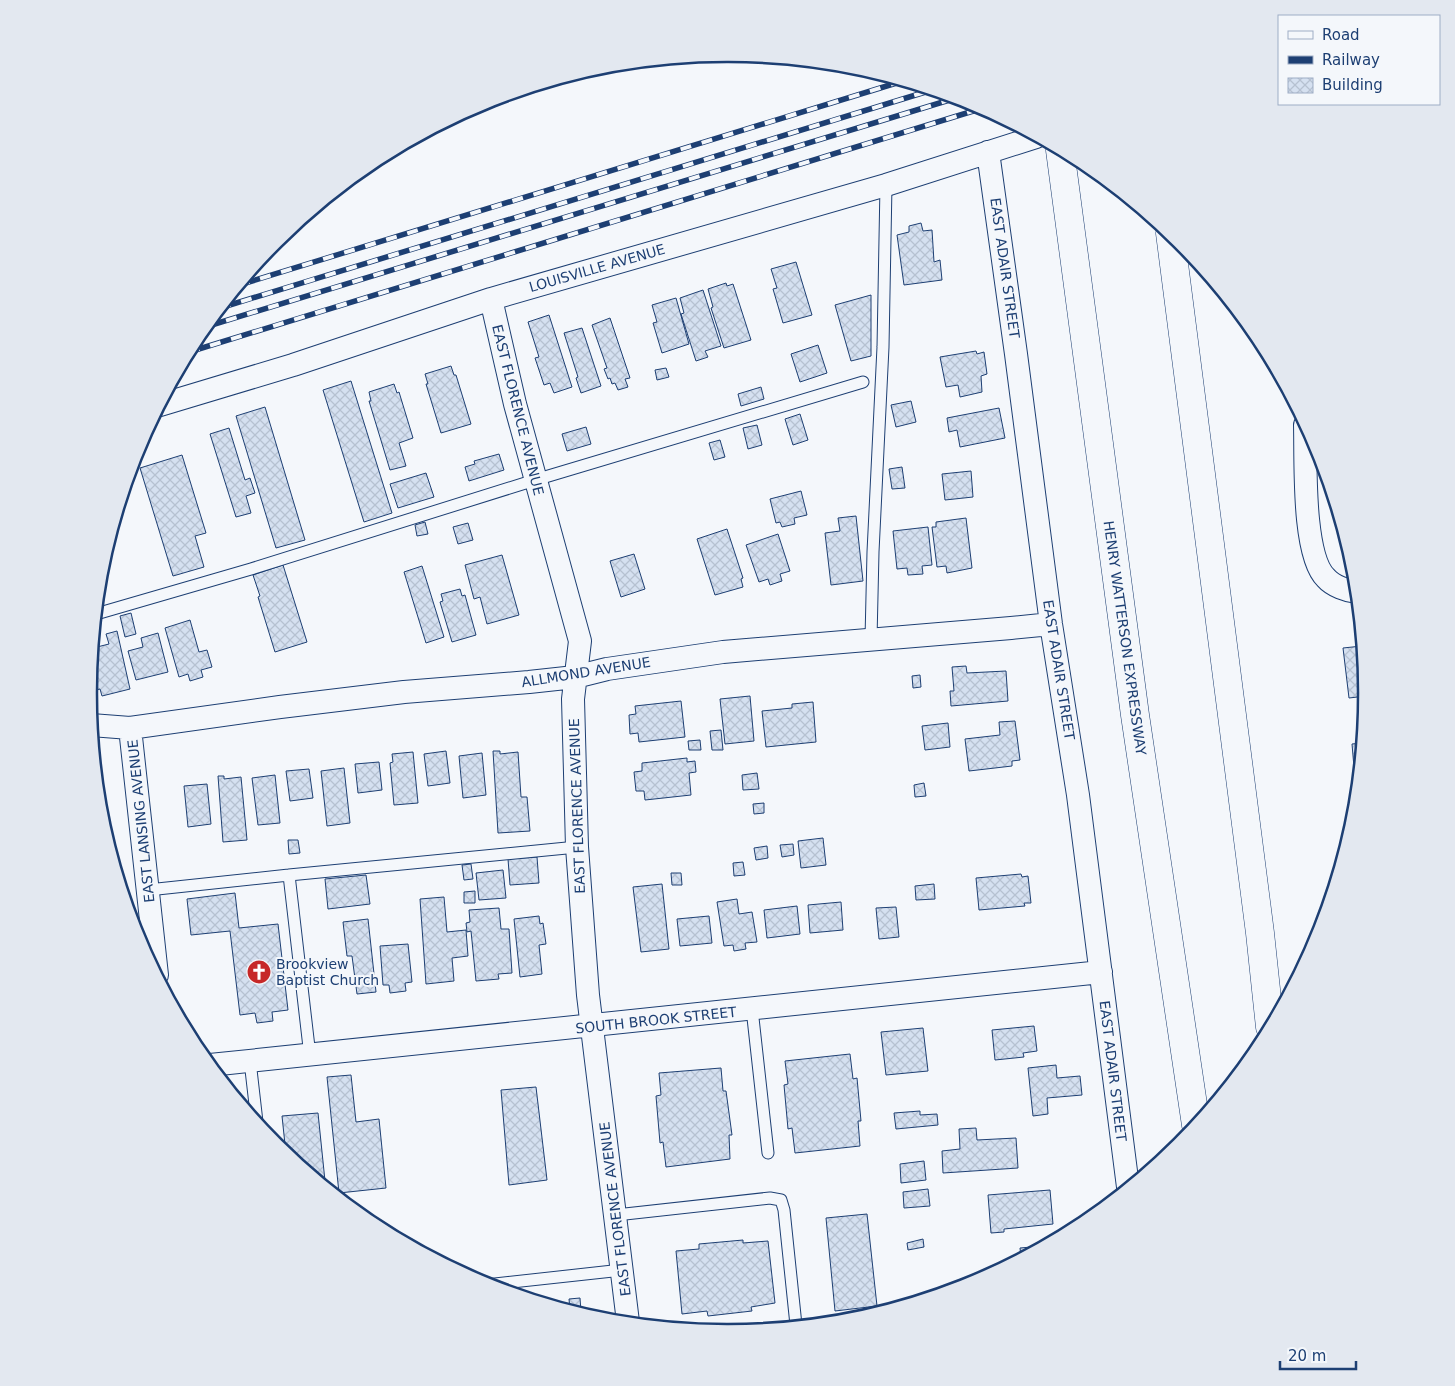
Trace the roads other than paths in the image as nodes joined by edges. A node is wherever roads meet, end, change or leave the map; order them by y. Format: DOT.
graph roads {
  1 [pos="1028,139"];
  2 [pos="988,152"];
  3 [pos="1061,158"];
  4 [pos="886,184"];
  5 [pos="1172,246"];
  6 [pos="490,299"];
  7 [pos="863,382"];
  8 [pos="168,403"];
  9 [pos="1306,442"];
  10 [pos="536,480"];
  11 [pos="1350,591"];
  12 [pos="102,612"];
  13 [pos="1051,624"];
  14 [pos="872,639"];
  15 [pos="575,677"];
  16 [pos="98,726"];
  17 [pos="130,728"];
  18 [pos="577,847"];
  19 [pos="289,875"];
  20 [pos="148,890"];
  21 [pos="1260,933"];
  22 [pos="155,956"];
  23 [pos="1101,972"];
  24 [pos="1278,1001"];
  25 [pos="752,1010"];
  26 [pos="1269,1016"];
  27 [pos="591,1026"];
  28 [pos="310,1056"];
  29 [pos="250,1061"];
  30 [pos="218,1064"];
  31 [pos="256,1112"];
  32 [pos="1195,1117"];
  33 [pos="768,1153"];
  34 [pos="1127,1180"];
  35 [pos="616,1215"];
  36 [pos="622,1270"];
  37 [pos="505,1283"];
  38 [pos="627,1315"];
  39 [pos="795,1319"];
  1 -- 2 [label="street, LOUISVILLE AVENUE"];
  2 -- 4 [label="street, LOUISVILLE AVENUE"];
  2 -- 13 [label="street, EAST ADAIR STREET"];
  3 -- 32 [label="highway, HENRY WATTERSON EXPRESSWAY"];
  4 -- 6 [label="street, LOUISVILLE AVENUE"];
  4 -- 14 [label="lane"];
  5 -- 21 [label="highway"];
  6 -- 8 [label="street, LOUISVILLE AVENUE"];
  6 -- 10 [label="street, EAST FLORENCE AVENUE"];
  7 -- 10 [label="lane"];
  9 -- 11 [label="street"];
  10 -- 12 [label="lane"];
  10 -- 15 [label="street, EAST FLORENCE AVENUE"];
  13 -- 14 [label="street, ALLMOND AVENUE"];
  13 -- 23 [label="street, EAST ADAIR STREET"];
  14 -- 15 [label="street, ALLMOND AVENUE"];
  15 -- 17 [label="street, ALLMOND AVENUE"];
  15 -- 18 [label="street, EAST FLORENCE AVENUE"];
  16 -- 17 [label="street, ALLMOND AVENUE"];
  17 -- 20 [label="street, EAST LANSING AVENUE"];
  18 -- 19 [label="lane"];
  18 -- 27 [label="street, EAST FLORENCE AVENUE"];
  19 -- 20 [label="lane"];
  19 -- 28 [label="lane"];
  20 -- 22 [label="street, EAST LANSING AVENUE"];
  21 -- 24 [label="highway"];
  21 -- 26 [label="highway"];
  23 -- 25 [label="street, SOUTH BROOK STREET"];
  23 -- 34 [label="street, EAST ADAIR STREET"];
  25 -- 27 [label="street, SOUTH BROOK STREET"];
  25 -- 33 [label="lane"];
  27 -- 28 [label="street, SOUTH BROOK STREET"];
  27 -- 35 [label="street, EAST FLORENCE AVENUE"];
  28 -- 29 [label="street, SOUTH BROOK STREET"];
  29 -- 30 [label="street, SOUTH BROOK STREET"];
  29 -- 31 [label="lane"];
  35 -- 36 [label="street, EAST FLORENCE AVENUE"];
  35 -- 39 [label="lane"];
  36 -- 37 [label="lane"];
  36 -- 38 [label="street, EAST FLORENCE AVENUE"];
}
